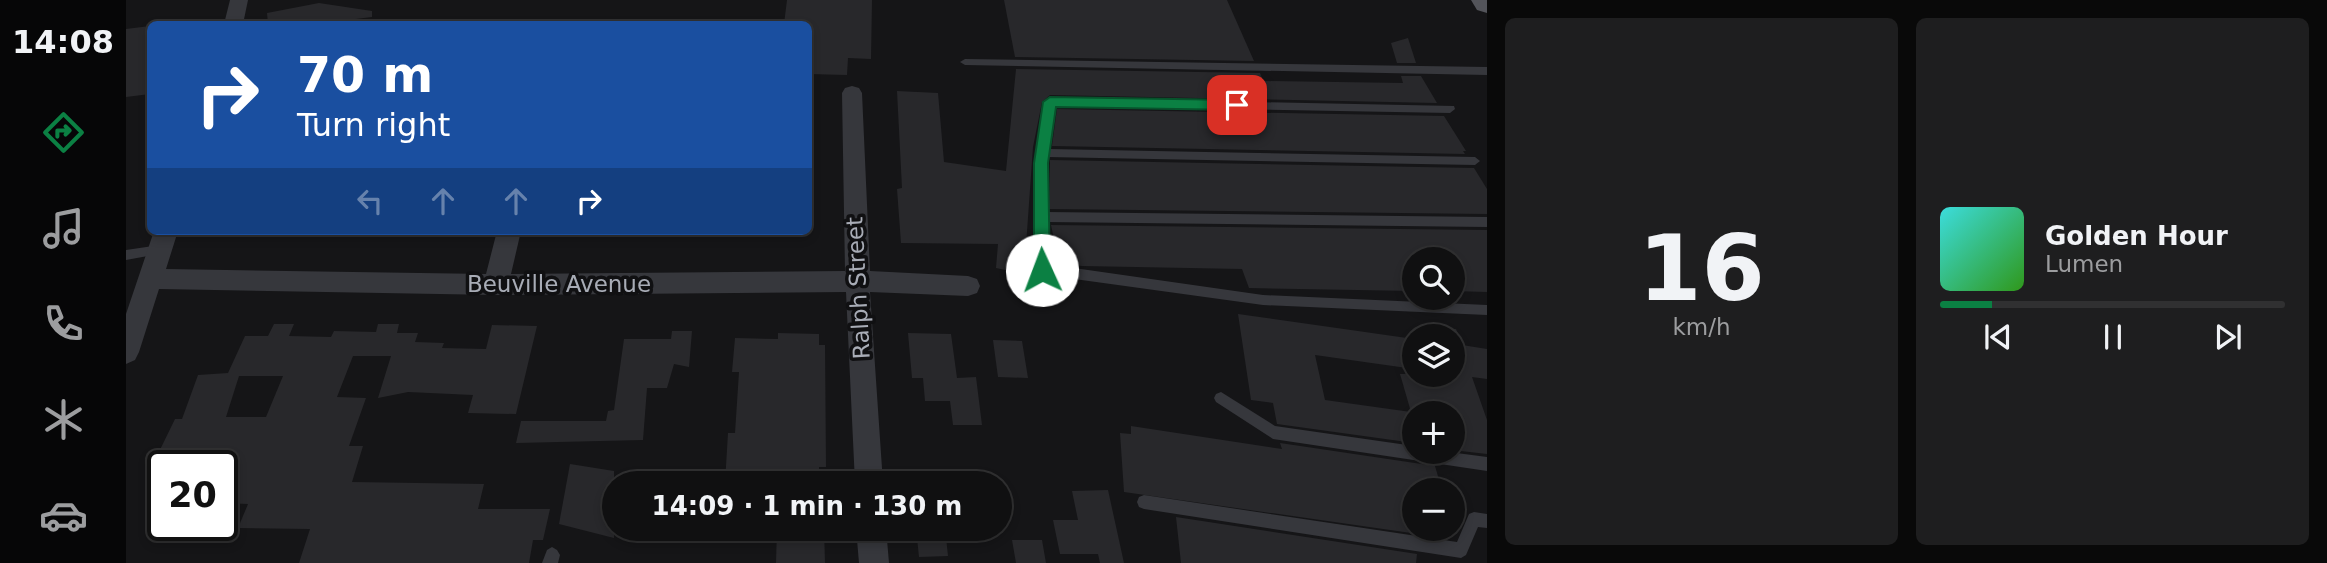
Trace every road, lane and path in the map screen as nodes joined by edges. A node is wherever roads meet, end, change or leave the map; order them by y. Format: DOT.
graph roads {
  1 [pos="239,0"];
  2 [pos="235,21"];
  3 [pos="965,62"];
  4 [pos="1487,71"];
  5 [pos="852,93"];
  6 [pos="1450,109"];
  7 [pos="1043,153"];
  8 [pos="1475,161"];
  9 [pos="1041,217"];
  10 [pos="1487,222"];
  11 [pos="508,235"];
  12 [pos="163,241"];
  13 [pos="126,255"];
  14 [pos="859,281"];
  15 [pos="496,285"];
  16 [pos="968,286"];
  17 [pos="140,295"];
  18 [pos="1487,310"];
  19 [pos="126,352"];
  20 [pos="1221,398"];
  21 [pos="1487,464"];
  22 [pos="868,471"];
  23 [pos="1144,502"];
  24 [pos="1487,521"];
  25 [pos="873,541"];
  26 [pos="874,563"];
  1 -- 2 [label="street"];
  3 -- 4 [label="lane"];
  5 -- 14 [label="street, Ralph Street"];
  6 -- 7 [label="lane"];
  7 -- 8 [label="lane"];
  7 -- 9 [label="lane"];
  9 -- 10 [label="lane"];
  9 -- 18 [label="lane"];
  11 -- 15 [label="street"];
  12 -- 13 [label="lane"];
  12 -- 17 [label="street"];
  14 -- 15 [label="street, Beuville Avenue"];
  14 -- 16 [label="street, Beuville Avenue"];
  14 -- 22 [label="street, Ralph Street"];
  15 -- 17 [label="street, Beuville Avenue"];
  17 -- 19 [label="street"];
  20 -- 21 [label="lane"];
  23 -- 24 [label="lane"];
  25 -- 26 [label="street"];
}
